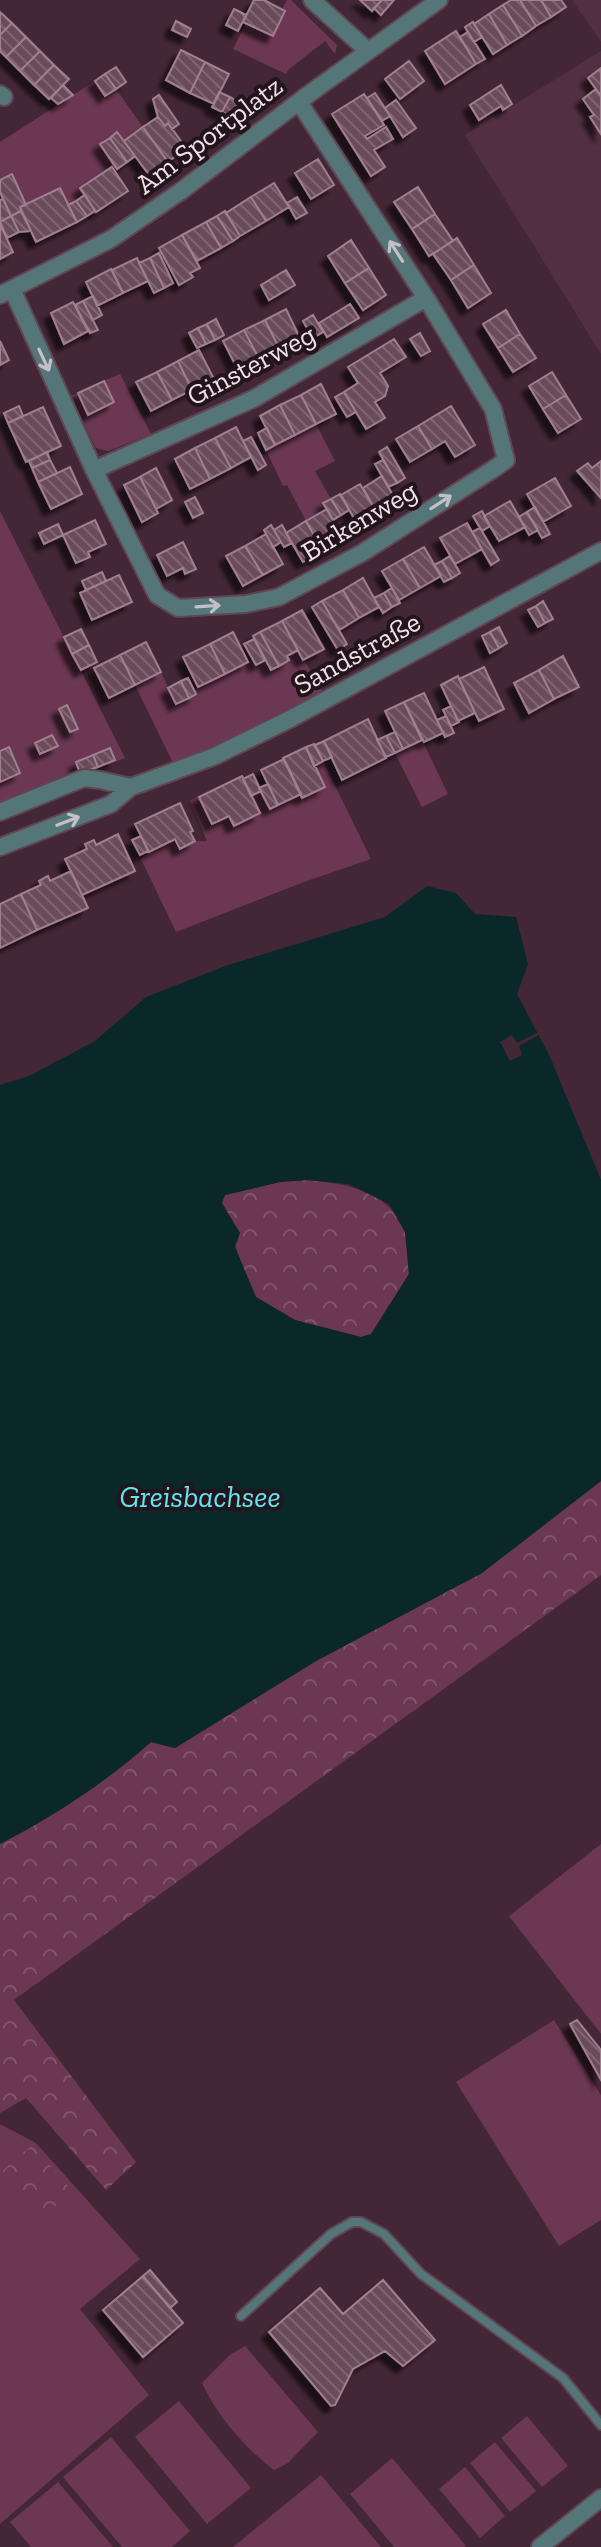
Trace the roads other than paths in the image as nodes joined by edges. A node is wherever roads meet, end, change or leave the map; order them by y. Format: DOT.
graph roads {
  1 [pos="312,0"];
  2 [pos="439,0"];
  3 [pos="368,51"];
  4 [pos="299,102"];
  5 [pos="6,292"];
  6 [pos="426,298"];
  7 [pos="94,470"];
  8 [pos="601,551"];
  9 [pos="131,787"];
  10 [pos="0,812"];
  11 [pos="0,847"];
  12 [pos="241,2316"];
  13 [pos="601,2425"];
  14 [pos="601,2498"];
  15 [pos="540,2547"];
  1 -- 3 [label="street"];
  2 -- 3 [label="street, Am Sportplatz"];
  3 -- 4 [label="street, Am Sportplatz"];
  4 -- 5 [label="street, Am Sportplatz"];
  6 -- 4 [label="street, Birkenweg, one-way"];
  5 -- 7 [label="street, Birkenweg, one-way"];
  6 -- 7 [label="street, Ginsterweg"];
  7 -- 6 [label="street, Birkenweg, one-way"];
  8 -- 9 [label="street, Sandstraße"];
  9 -- 10 [label="street"];
  11 -- 9 [label="street, Sandstraße, one-way"];
  12 -- 13 [label="lane"];
  14 -- 15 [label="street"];
}
